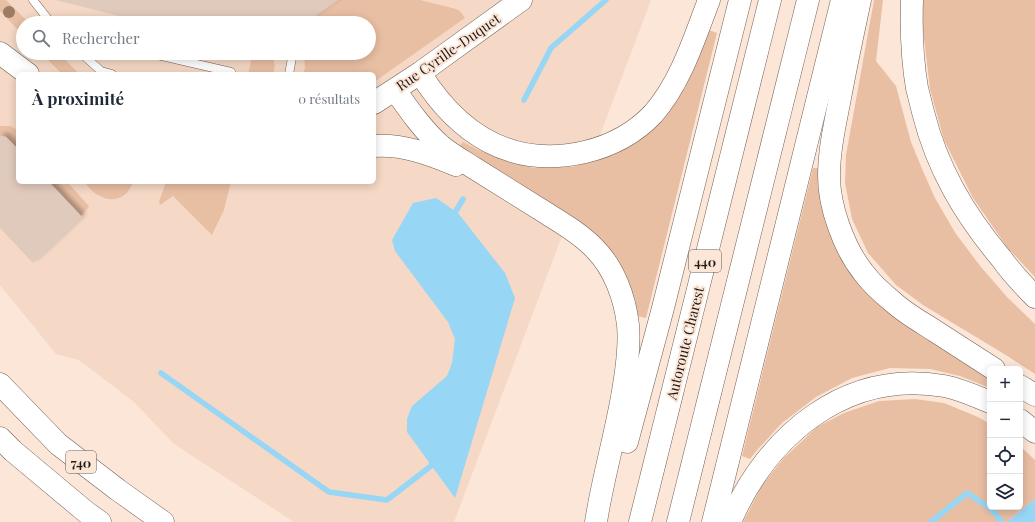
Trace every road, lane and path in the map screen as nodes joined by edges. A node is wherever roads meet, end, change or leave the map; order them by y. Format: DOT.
graph roads {
  1 [pos="33,0"];
  2 [pos="521,0"];
  3 [pos="709,0"];
  4 [pos="740,0"];
  5 [pos="770,0"];
  6 [pos="808,0"];
  7 [pos="842,0"];
  8 [pos="860,0"];
  9 [pos="912,0"];
  10 [pos="46,16"];
  11 [pos="0,43"];
  12 [pos="0,53"];
  13 [pos="89,60"];
  14 [pos="179,60"];
  15 [pos="292,60"];
  16 [pos="26,72"];
  17 [pos="27,72"];
  18 [pos="105,72"];
  19 [pos="231,72"];
  20 [pos="289,72"];
  21 [pos="420,73"];
  22 [pos="395,90"];
  23 [pos="376,102"];
  24 [pos="376,146"];
  25 [pos="489,178"];
  26 [pos="1035,297"];
  27 [pos="989,366"];
  28 [pos="2,385"];
  29 [pos="1023,388"];
  30 [pos="1035,395"];
  31 [pos="987,401"];
  32 [pos="1023,422"];
  33 [pos="1035,432"];
  34 [pos="0,438"];
  35 [pos="100,522"];
  36 [pos="163,522"];
  37 [pos="596,522"];
  38 [pos="604,522"];
  39 [pos="640,522"];
  40 [pos="678,522"];
  41 [pos="713,522"];
  42 [pos="730,522"];
  1 -- 10 [label="lane"];
  2 -- 21 [label="main road, Rue Cyrille-Duquet"];
  3 -- 21 [label="main road"];
  4 -- 38 [label="main road"];
  5 -- 39 [label="main road, Autoroute Charest / 440"];
  6 -- 40 [label="main road, 440"];
  7 -- 41 [label="main road"];
  8 -- 27 [label="main road"];
  9 -- 26 [label="main road"];
  11 -- 17 [label="main road"];
  12 -- 16 [label="main road"];
  13 -- 18 [label="lane"];
  14 -- 19 [label="lane"];
  15 -- 20 [label="lane"];
  21 -- 22 [label="main road, Rue Cyrille-Duquet"];
  22 -- 23 [label="main road, Rue Cyrille-Duquet"];
  22 -- 25 [label="main road"];
  24 -- 25 [label="main road"];
  25 -- 37 [label="main road"];
  28 -- 36 [label="main road, 740"];
  29 -- 30 [label="main road"];
  31 -- 42 [label="main road"];
  32 -- 33 [label="main road"];
  34 -- 35 [label="main road, 740"];
}
